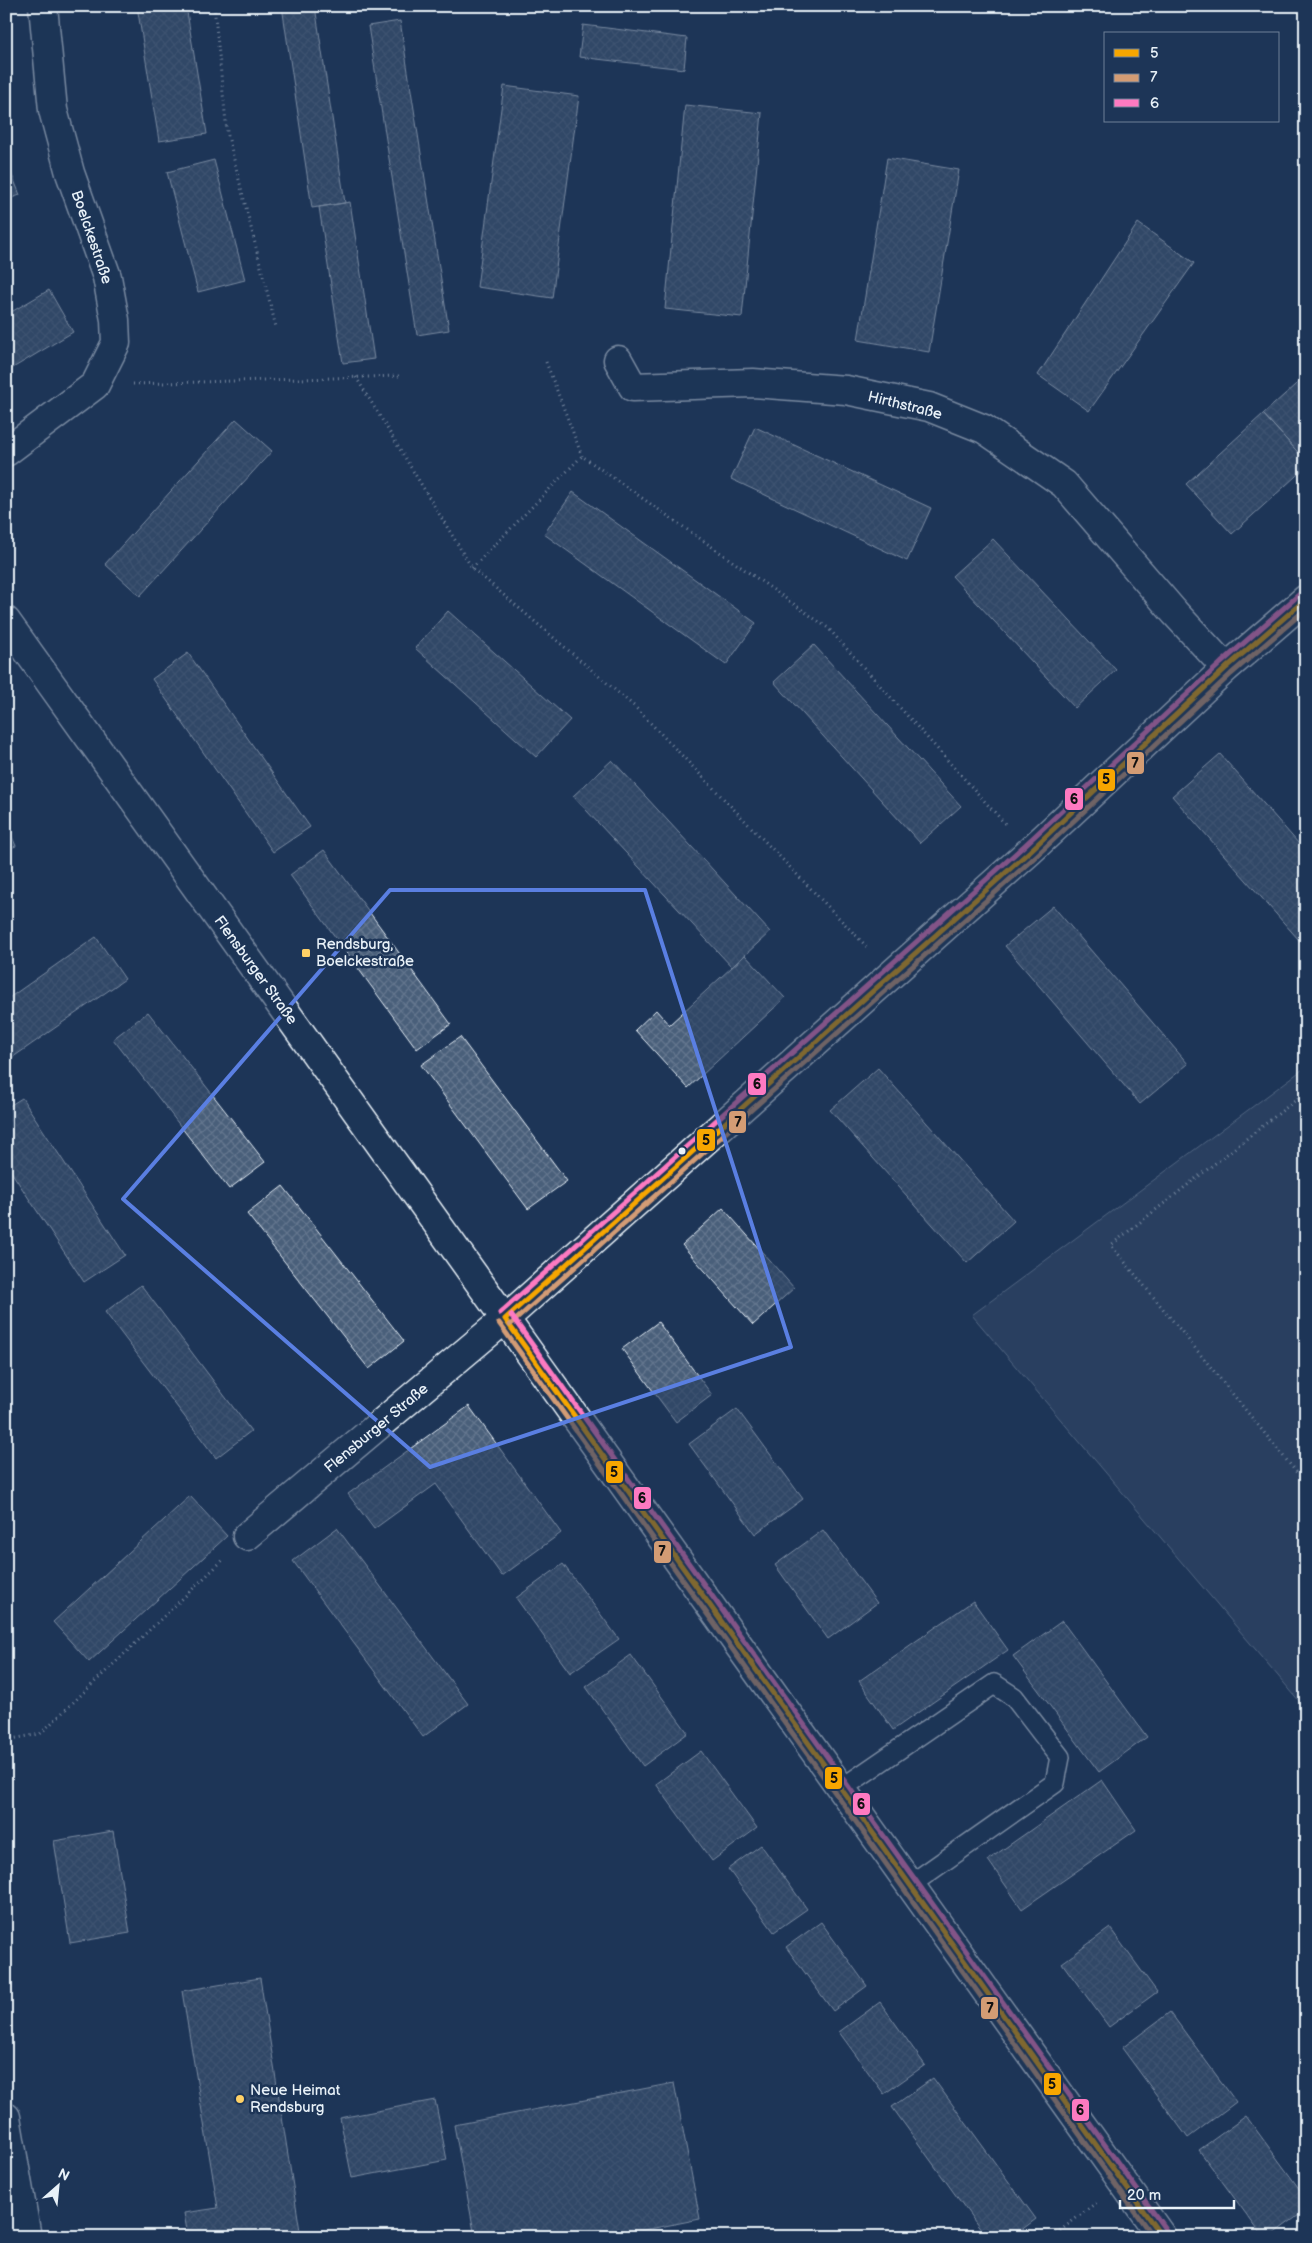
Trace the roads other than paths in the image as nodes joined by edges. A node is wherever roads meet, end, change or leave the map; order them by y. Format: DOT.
graph roads {
  1 [pos="43,6"];
  2 [pos="618,360"];
  3 [pos="6,452"];
  4 [pos="1306,599"];
  5 [pos="6,621"];
  6 [pos="1226,668"];
  7 [pos="505,1319"];
  8 [pos="247,1536"];
  9 [pos="841,1789"];
  10 [pos="910,1885"];
  11 [pos="6,2117"];
  12 [pos="27,2237"];
  13 [pos="1162,2237"];
  1 -- 3 [label="street, Boelckestraße"];
  2 -- 6 [label="street, Hirthstraße"];
  4 -- 6 [label="street"];
  5 -- 7 [label="street, Flensburger Straße"];
  6 -- 7 [label="street"];
  7 -- 8 [label="street, Flensburger Straße"];
  7 -- 9 [label="street, Flensburger Straße"];
  9 -- 10 [label="street, Flensburger Straße"];
  9 -- 10 [label="lane"];
  10 -- 13 [label="street, Flensburger Straße"];
  11 -- 12 [label="street"];
}
